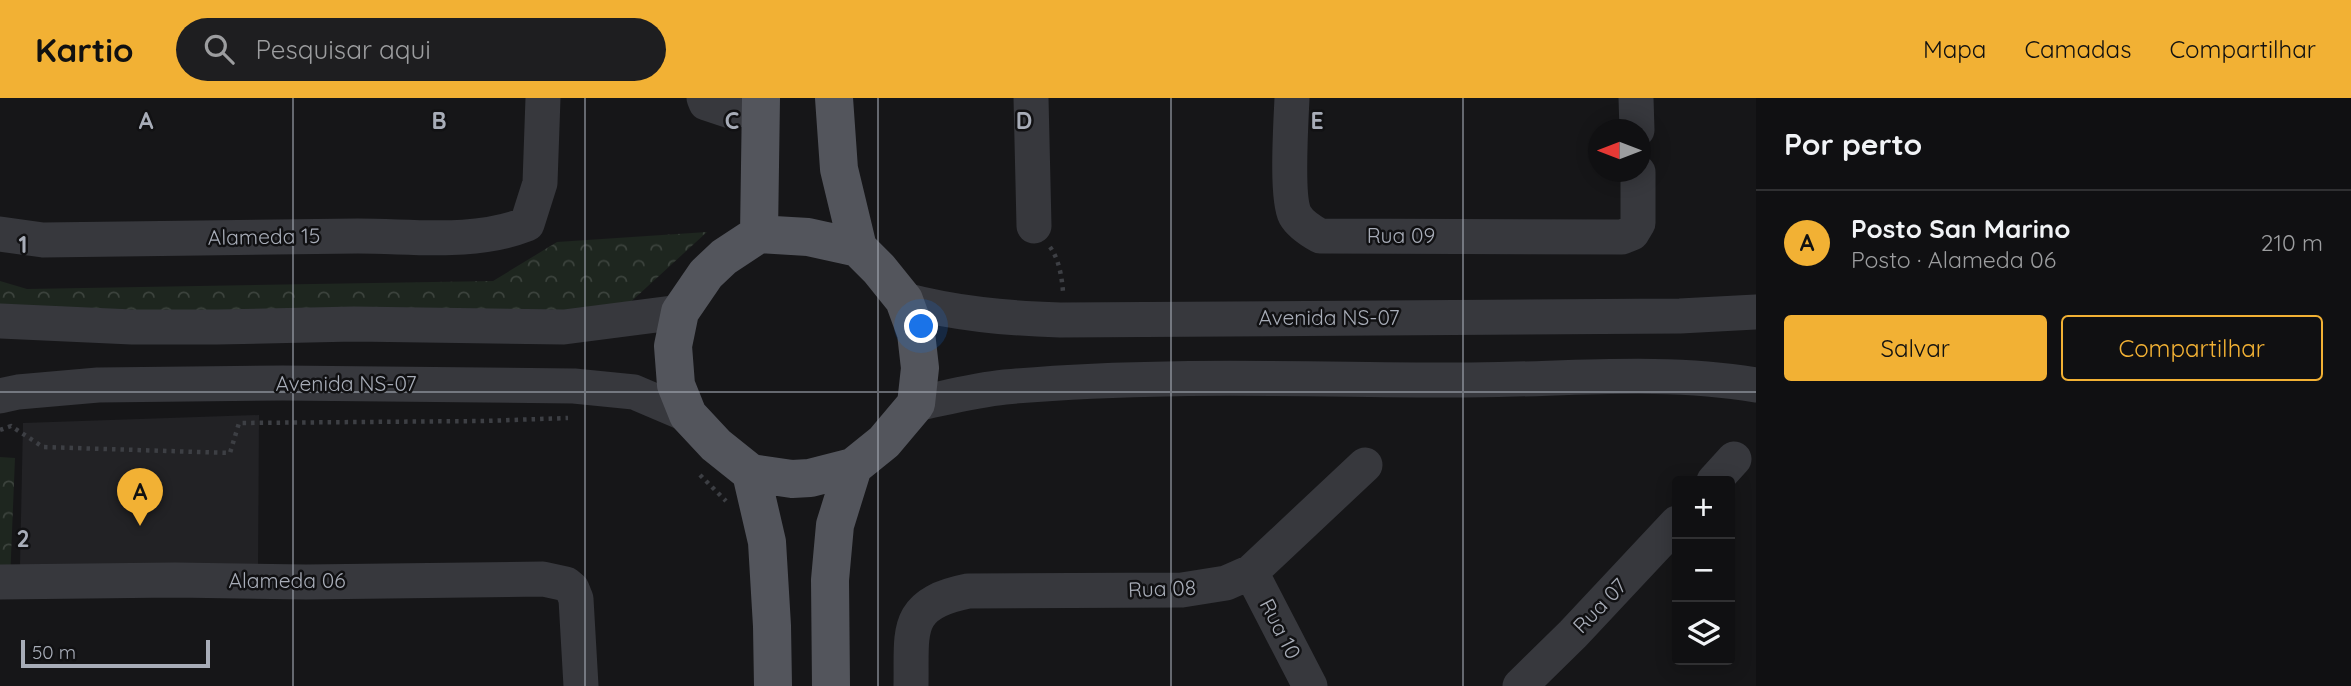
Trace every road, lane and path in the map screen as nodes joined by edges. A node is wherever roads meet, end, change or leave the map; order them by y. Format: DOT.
graph roads {
  1 [pos="543,98"];
  2 [pos="704,98"];
  3 [pos="834,98"];
  4 [pos="1031,98"];
  5 [pos="1292,98"];
  6 [pos="1636,98"];
  7 [pos="761,102"];
  8 [pos="1637,119"];
  9 [pos="1638,182"];
  10 [pos="1034,226"];
  11 [pos="0,234"];
  12 [pos="759,234"];
  13 [pos="858,248"];
  14 [pos="904,300"];
  15 [pos="1756,312"];
  16 [pos="680,313"];
  17 [pos="1060,320"];
  18 [pos="0,321"];
  19 [pos="1756,385"];
  20 [pos="0,396"];
  21 [pos="916,404"];
  22 [pos="688,415"];
  23 [pos="577,418"];
  24 [pos="0,430"];
  25 [pos="1365,465"];
  26 [pos="691,467"];
  27 [pos="853,467"];
  28 [pos="751,473"];
  29 [pos="729,505"];
  30 [pos="1672,528"];
  31 [pos="1251,572"];
  32 [pos="0,582"];
  33 [pos="580,686"];
  34 [pos="773,686"];
  35 [pos="831,686"];
  36 [pos="911,686"];
  37 [pos="1310,686"];
  38 [pos="1520,686"];
  1 -- 11 [label="street, Alameda 15"];
  2 -- 7 [label="street"];
  3 -- 13 [label="main road"];
  4 -- 10 [label="street"];
  5 -- 9 [label="street, Rua 09"];
  6 -- 8 [label="street"];
  7 -- 12 [label="main road"];
  10 -- 17 [label="path"];
  12 -- 13 [label="main road"];
  12 -- 16 [label="main road"];
  13 -- 14 [label="main road"];
  14 -- 17 [label="street, Avenida NS-07"];
  14 -- 21 [label="main road"];
  15 -- 17 [label="street, Avenida NS-07"];
  16 -- 18 [label="street"];
  16 -- 22 [label="main road"];
  19 -- 21 [label="street"];
  20 -- 22 [label="street, Avenida NS-07"];
  21 -- 27 [label="main road"];
  22 -- 28 [label="main road"];
  23 -- 24 [label="path"];
  25 -- 31 [label="street, Rua 08"];
  26 -- 29 [label="path"];
  27 -- 28 [label="main road"];
  27 -- 35 [label="main road"];
  28 -- 34 [label="main road"];
  30 -- 38 [label="street, Rua 07"];
  31 -- 36 [label="street, Rua 08"];
  31 -- 37 [label="street, Rua 10"];
  32 -- 33 [label="street, Alameda 06"];
}
